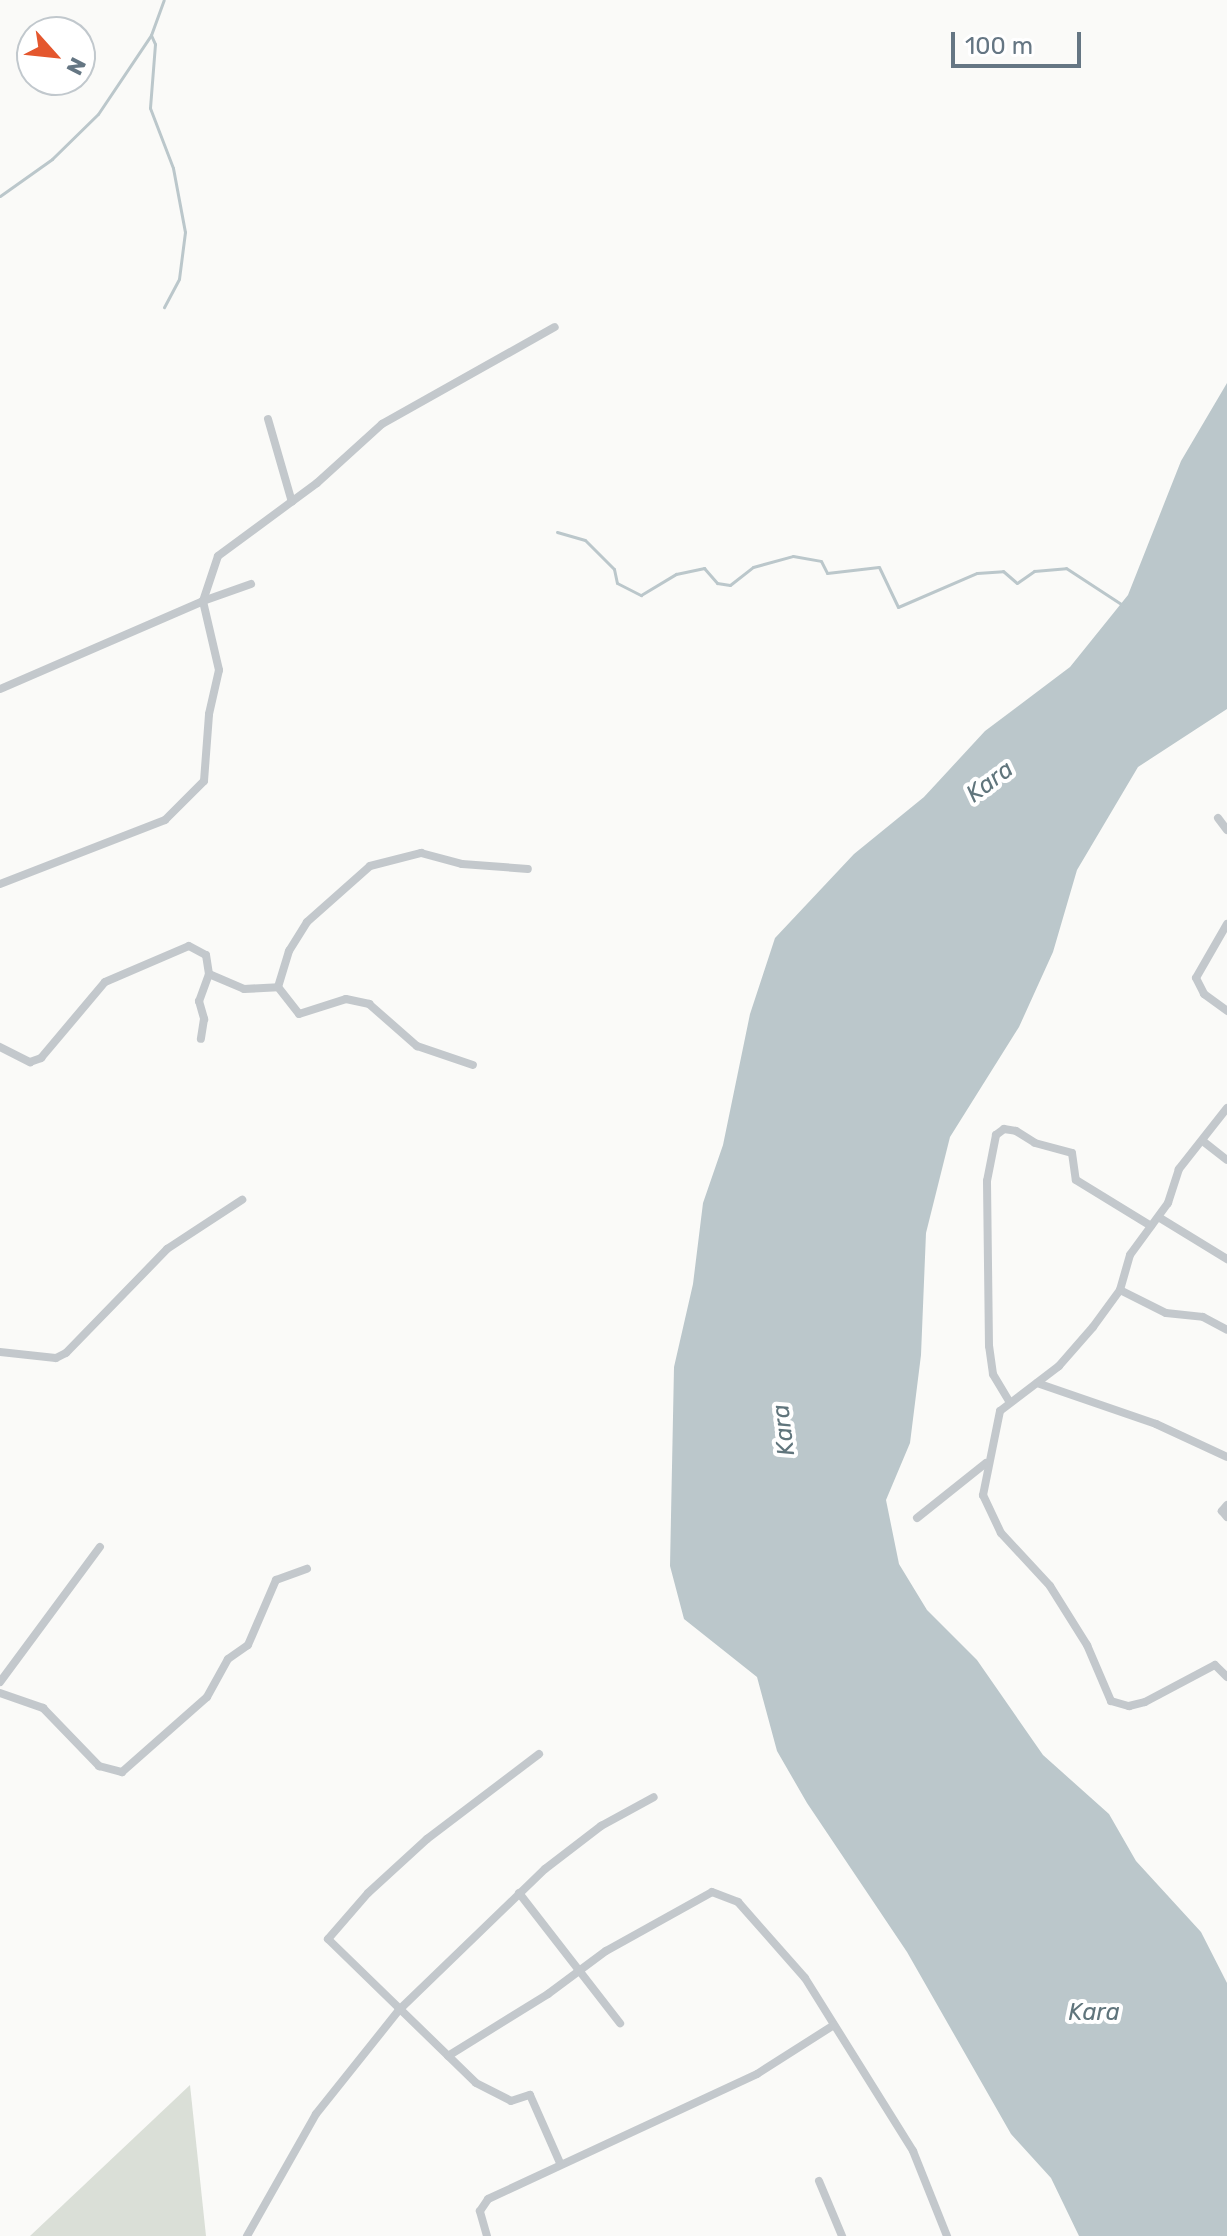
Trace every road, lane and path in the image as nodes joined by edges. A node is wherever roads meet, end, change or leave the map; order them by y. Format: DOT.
graph roads {
  1 [pos="555,327"];
  2 [pos="268,419"];
  3 [pos="292,502"];
  4 [pos="251,584"];
  5 [pos="203,601"];
  6 [pos="0,689"];
  7 [pos="1218,818"];
  8 [pos="1227,830"];
  9 [pos="528,869"];
  10 [pos="0,884"];
  11 [pos="1227,924"];
  12 [pos="209,974"];
  13 [pos="278,987"];
  14 [pos="1227,1011"];
  15 [pos="201,1039"];
  16 [pos="0,1047"];
  17 [pos="473,1065"];
  18 [pos="1227,1108"];
  19 [pos="1204,1142"];
  20 [pos="1227,1160"];
  21 [pos="242,1200"];
  22 [pos="1160,1218"];
  23 [pos="1151,1226"];
  24 [pos="1227,1259"];
  25 [pos="1120,1290"];
  26 [pos="1227,1330"];
  27 [pos="0,1352"];
  28 [pos="1037,1383"];
  29 [pos="1009,1401"];
  30 [pos="1227,1457"];
  31 [pos="986,1463"];
  32 [pos="1227,1505"];
  33 [pos="1227,1517"];
  34 [pos="917,1518"];
  35 [pos="100,1547"];
  36 [pos="307,1569"];
  37 [pos="1227,1677"];
  38 [pos="0,1682"];
  39 [pos="0,1693"];
  40 [pos="539,1754"];
  41 [pos="654,1797"];
  42 [pos="519,1893"];
  43 [pos="580,1969"];
  44 [pos="399,2010"];
  45 [pos="620,2023"];
  46 [pos="834,2025"];
  47 [pos="448,2056"];
  48 [pos="560,2163"];
  49 [pos="819,2181"];
  50 [pos="247,2236"];
  51 [pos="487,2236"];
  52 [pos="842,2236"];
  53 [pos="947,2236"];
  1 -- 3 [label="street"];
  2 -- 3 [label="street"];
  3 -- 5 [label="street"];
  4 -- 5 [label="street"];
  5 -- 6 [label="street"];
  5 -- 10 [label="street"];
  7 -- 8 [label="street"];
  9 -- 13 [label="street"];
  11 -- 14 [label="street"];
  12 -- 13 [label="street"];
  12 -- 15 [label="street"];
  12 -- 16 [label="street"];
  13 -- 17 [label="street"];
  18 -- 19 [label="street"];
  19 -- 20 [label="street"];
  19 -- 22 [label="street"];
  21 -- 27 [label="street"];
  22 -- 23 [label="street"];
  22 -- 24 [label="street"];
  23 -- 25 [label="street"];
  23 -- 29 [label="street"];
  25 -- 26 [label="street"];
  25 -- 28 [label="street"];
  28 -- 29 [label="street"];
  28 -- 30 [label="street"];
  29 -- 31 [label="street"];
  31 -- 34 [label="street"];
  31 -- 37 [label="street"];
  32 -- 33 [label="street"];
  35 -- 38 [label="street"];
  36 -- 39 [label="street"];
  40 -- 44 [label="street"];
  41 -- 42 [label="street"];
  42 -- 43 [label="street"];
  42 -- 44 [label="street"];
  43 -- 45 [label="street"];
  43 -- 46 [label="street"];
  43 -- 47 [label="street"];
  44 -- 47 [label="street"];
  44 -- 50 [label="street"];
  46 -- 48 [label="street"];
  46 -- 53 [label="street"];
  47 -- 48 [label="street"];
  48 -- 51 [label="street"];
  49 -- 52 [label="street"];
}
